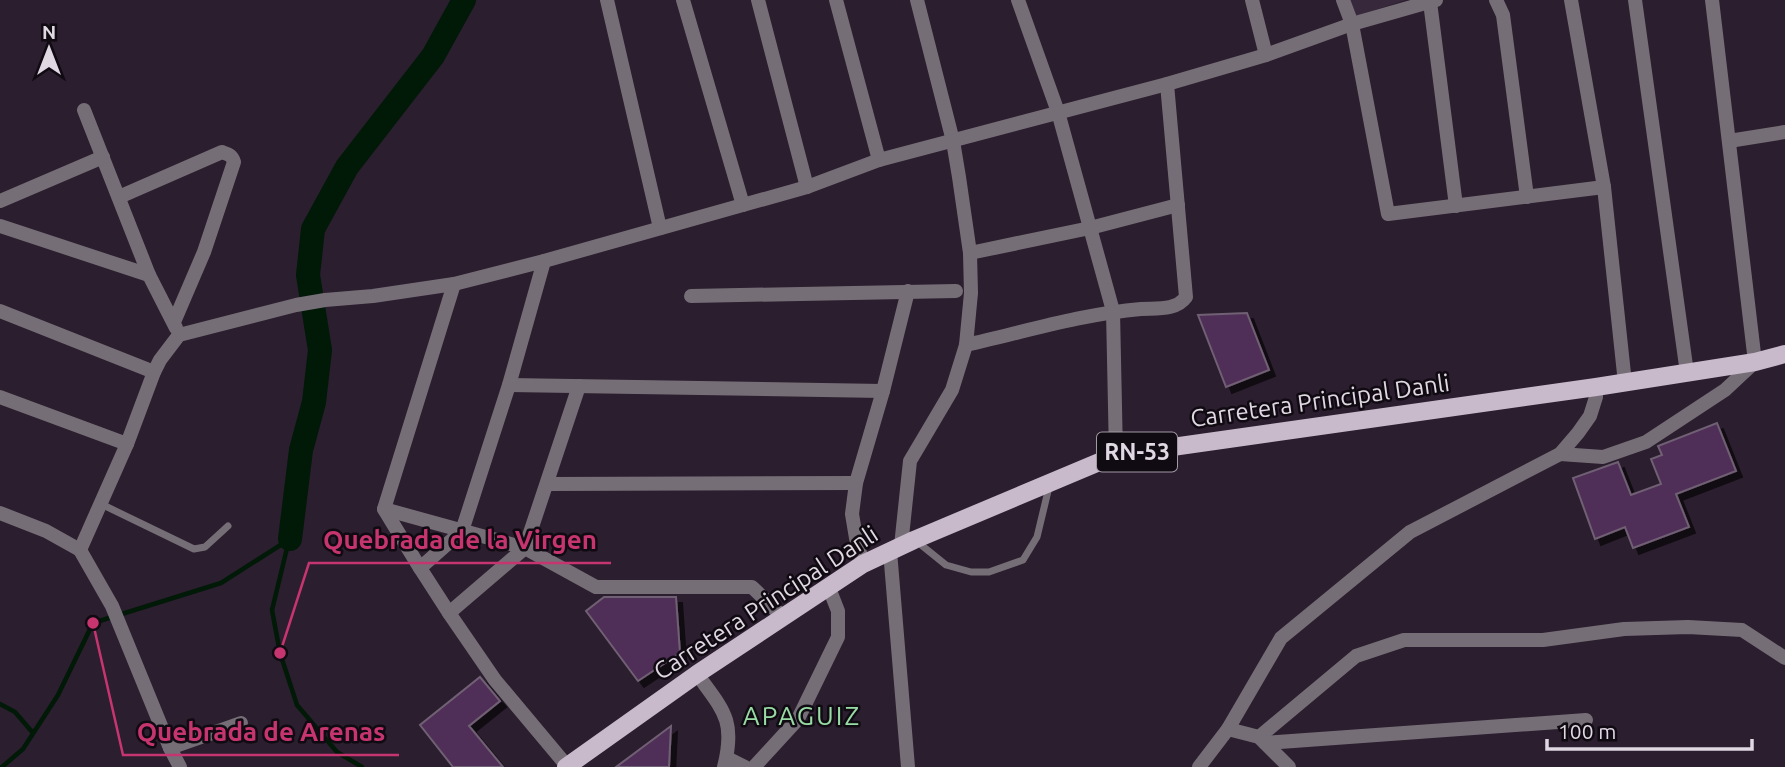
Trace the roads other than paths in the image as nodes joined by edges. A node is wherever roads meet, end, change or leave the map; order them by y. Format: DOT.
graph roads {
  1 [pos="607,0"];
  2 [pos="683,0"];
  3 [pos="758,0"];
  4 [pos="836,0"];
  5 [pos="917,0"];
  6 [pos="1018,0"];
  7 [pos="1252,0"];
  8 [pos="1343,0"];
  9 [pos="1496,0"];
  10 [pos="1571,0"];
  11 [pos="1634,0"];
  12 [pos="1712,0"];
  13 [pos="1433,1"];
  14 [pos="1352,24"];
  15 [pos="1266,55"];
  16 [pos="1167,84"];
  17 [pos="83,110"];
  18 [pos="1058,112"];
  19 [pos="1785,132"];
  20 [pos="953,141"];
  21 [pos="1729,141"];
  22 [pos="103,157"];
  23 [pos="878,160"];
  24 [pos="807,187"];
  25 [pos="1604,187"];
  26 [pos="119,197"];
  27 [pos="1527,197"];
  28 [pos="0,201"];
  29 [pos="743,205"];
  30 [pos="1178,205"];
  31 [pos="1456,206"];
  32 [pos="0,226"];
  33 [pos="660,228"];
  34 [pos="1090,228"];
  35 [pos="970,253"];
  36 [pos="544,261"];
  37 [pos="149,275"];
  38 [pos="454,284"];
  39 [pos="908,290"];
  40 [pos="956,291"];
  41 [pos="691,296"];
  42 [pos="0,311"];
  43 [pos="1113,311"];
  44 [pos="176,329"];
  45 [pos="966,345"];
  46 [pos="1785,354"];
  47 [pos="1755,362"];
  48 [pos="154,372"];
  49 [pos="1687,373"];
  50 [pos="1625,383"];
  51 [pos="509,385"];
  52 [pos="579,386"];
  53 [pos="1596,387"];
  54 [pos="883,391"];
  55 [pos="0,397"];
  56 [pos="127,444"];
  57 [pos="1560,454"];
  58 [pos="1116,455"];
  59 [pos="1051,482"];
  60 [pos="856,483"];
  61 [pos="548,484"];
  62 [pos="102,503"];
  63 [pos="384,509"];
  64 [pos="0,513"];
  65 [pos="228,526"];
  66 [pos="462,531"];
  67 [pos="902,545"];
  68 [pos="525,548"];
  69 [pos="80,550"];
  70 [pos="863,564"];
  71 [pos="420,568"];
  72 [pos="829,588"];
  73 [pos="449,613"];
  74 [pos="783,617"];
  75 [pos="1785,658"];
  76 [pos="697,674"];
  77 [pos="1586,720"];
  78 [pos="241,723"];
  79 [pos="1228,729"];
  80 [pos="1262,740"];
  81 [pos="170,748"];
  82 [pos="725,762"];
  83 [pos="180,767"];
  84 [pos="566,767"];
  85 [pos="745,767"];
  86 [pos="754,767"];
  87 [pos="908,767"];
  88 [pos="1199,767"];
  89 [pos="1289,767"];
  1 -- 33 [label="street"];
  2 -- 29 [label="street"];
  3 -- 24 [label="street"];
  4 -- 23 [label="street"];
  5 -- 20 [label="street"];
  6 -- 18 [label="street"];
  7 -- 15 [label="street"];
  8 -- 14 [label="street"];
  9 -- 27 [label="street"];
  10 -- 25 [label="street"];
  11 -- 49 [label="street"];
  12 -- 21 [label="street"];
  13 -- 14 [label="street"];
  13 -- 31 [label="street"];
  14 -- 15 [label="street"];
  14 -- 31 [label="street"];
  15 -- 16 [label="street"];
  16 -- 18 [label="street"];
  16 -- 30 [label="street"];
  17 -- 22 [label="street"];
  18 -- 20 [label="street"];
  18 -- 34 [label="street"];
  19 -- 21 [label="street"];
  20 -- 23 [label="street"];
  20 -- 35 [label="street"];
  21 -- 47 [label="street"];
  22 -- 26 [label="street"];
  22 -- 28 [label="street"];
  23 -- 24 [label="street"];
  24 -- 29 [label="street"];
  25 -- 27 [label="street"];
  25 -- 50 [label="street"];
  26 -- 37 [label="street"];
  26 -- 44 [label="street"];
  27 -- 31 [label="street"];
  29 -- 33 [label="street"];
  30 -- 34 [label="street"];
  30 -- 43 [label="street"];
  32 -- 37 [label="street"];
  33 -- 36 [label="street"];
  34 -- 35 [label="street"];
  34 -- 43 [label="street"];
  35 -- 45 [label="street"];
  36 -- 38 [label="street"];
  36 -- 51 [label="street"];
  37 -- 44 [label="street"];
  38 -- 44 [label="street"];
  38 -- 63 [label="street"];
  39 -- 40 [label="street"];
  39 -- 41 [label="street"];
  39 -- 54 [label="street"];
  42 -- 48 [label="street"];
  43 -- 45 [label="street"];
  43 -- 58 [label="street"];
  44 -- 48 [label="street"];
  45 -- 67 [label="street"];
  46 -- 47 [label="main road, Carretera Principal Danli / RN-53"];
  47 -- 49 [label="main road, Carretera Principal Danli / RN-53"];
  47 -- 57 [label="street"];
  48 -- 56 [label="street"];
  49 -- 50 [label="main road, Carretera Principal Danli / RN-53"];
  50 -- 53 [label="main road, Carretera Principal Danli / RN-53"];
  51 -- 52 [label="street"];
  51 -- 66 [label="street"];
  52 -- 54 [label="street"];
  52 -- 61 [label="street"];
  53 -- 57 [label="street"];
  53 -- 58 [label="main road, Carretera Principal Danli / RN-53"];
  54 -- 60 [label="street"];
  55 -- 56 [label="street"];
  56 -- 62 [label="street"];
  57 -- 79 [label="street"];
  58 -- 59 [label="main road, Carretera Principal Danli / RN-53"];
  59 -- 67 [label="main road, Carretera Principal Danli / RN-53"];
  59 -- 67 [label="lane"];
  60 -- 61 [label="street"];
  60 -- 70 [label="street"];
  61 -- 68 [label="street"];
  62 -- 65 [label="lane"];
  62 -- 69 [label="street"];
  63 -- 66 [label="street"];
  63 -- 71 [label="street"];
  64 -- 69 [label="street"];
  66 -- 68 [label="street"];
  66 -- 71 [label="street"];
  67 -- 70 [label="main road, Carretera Principal Danli / RN-53"];
  67 -- 87 [label="street"];
  68 -- 73 [label="street"];
  68 -- 74 [label="street"];
  69 -- 81 [label="street"];
  70 -- 72 [label="main road, Carretera Principal Danli / RN-53"];
  71 -- 73 [label="street"];
  72 -- 74 [label="main road, Carretera Principal Danli / RN-53"];
  72 -- 86 [label="street"];
  73 -- 84 [label="street"];
  74 -- 76 [label="main road, Carretera Principal Danli / RN-53"];
  75 -- 80 [label="street"];
  76 -- 82 [label="street"];
  76 -- 84 [label="main road, Carretera Principal Danli / RN-53"];
  77 -- 80 [label="street"];
  78 -- 81 [label="street"];
  79 -- 80 [label="street"];
  79 -- 88 [label="street"];
  80 -- 89 [label="street"];
  81 -- 83 [label="street"];
  82 -- 85 [label="street"];
}
